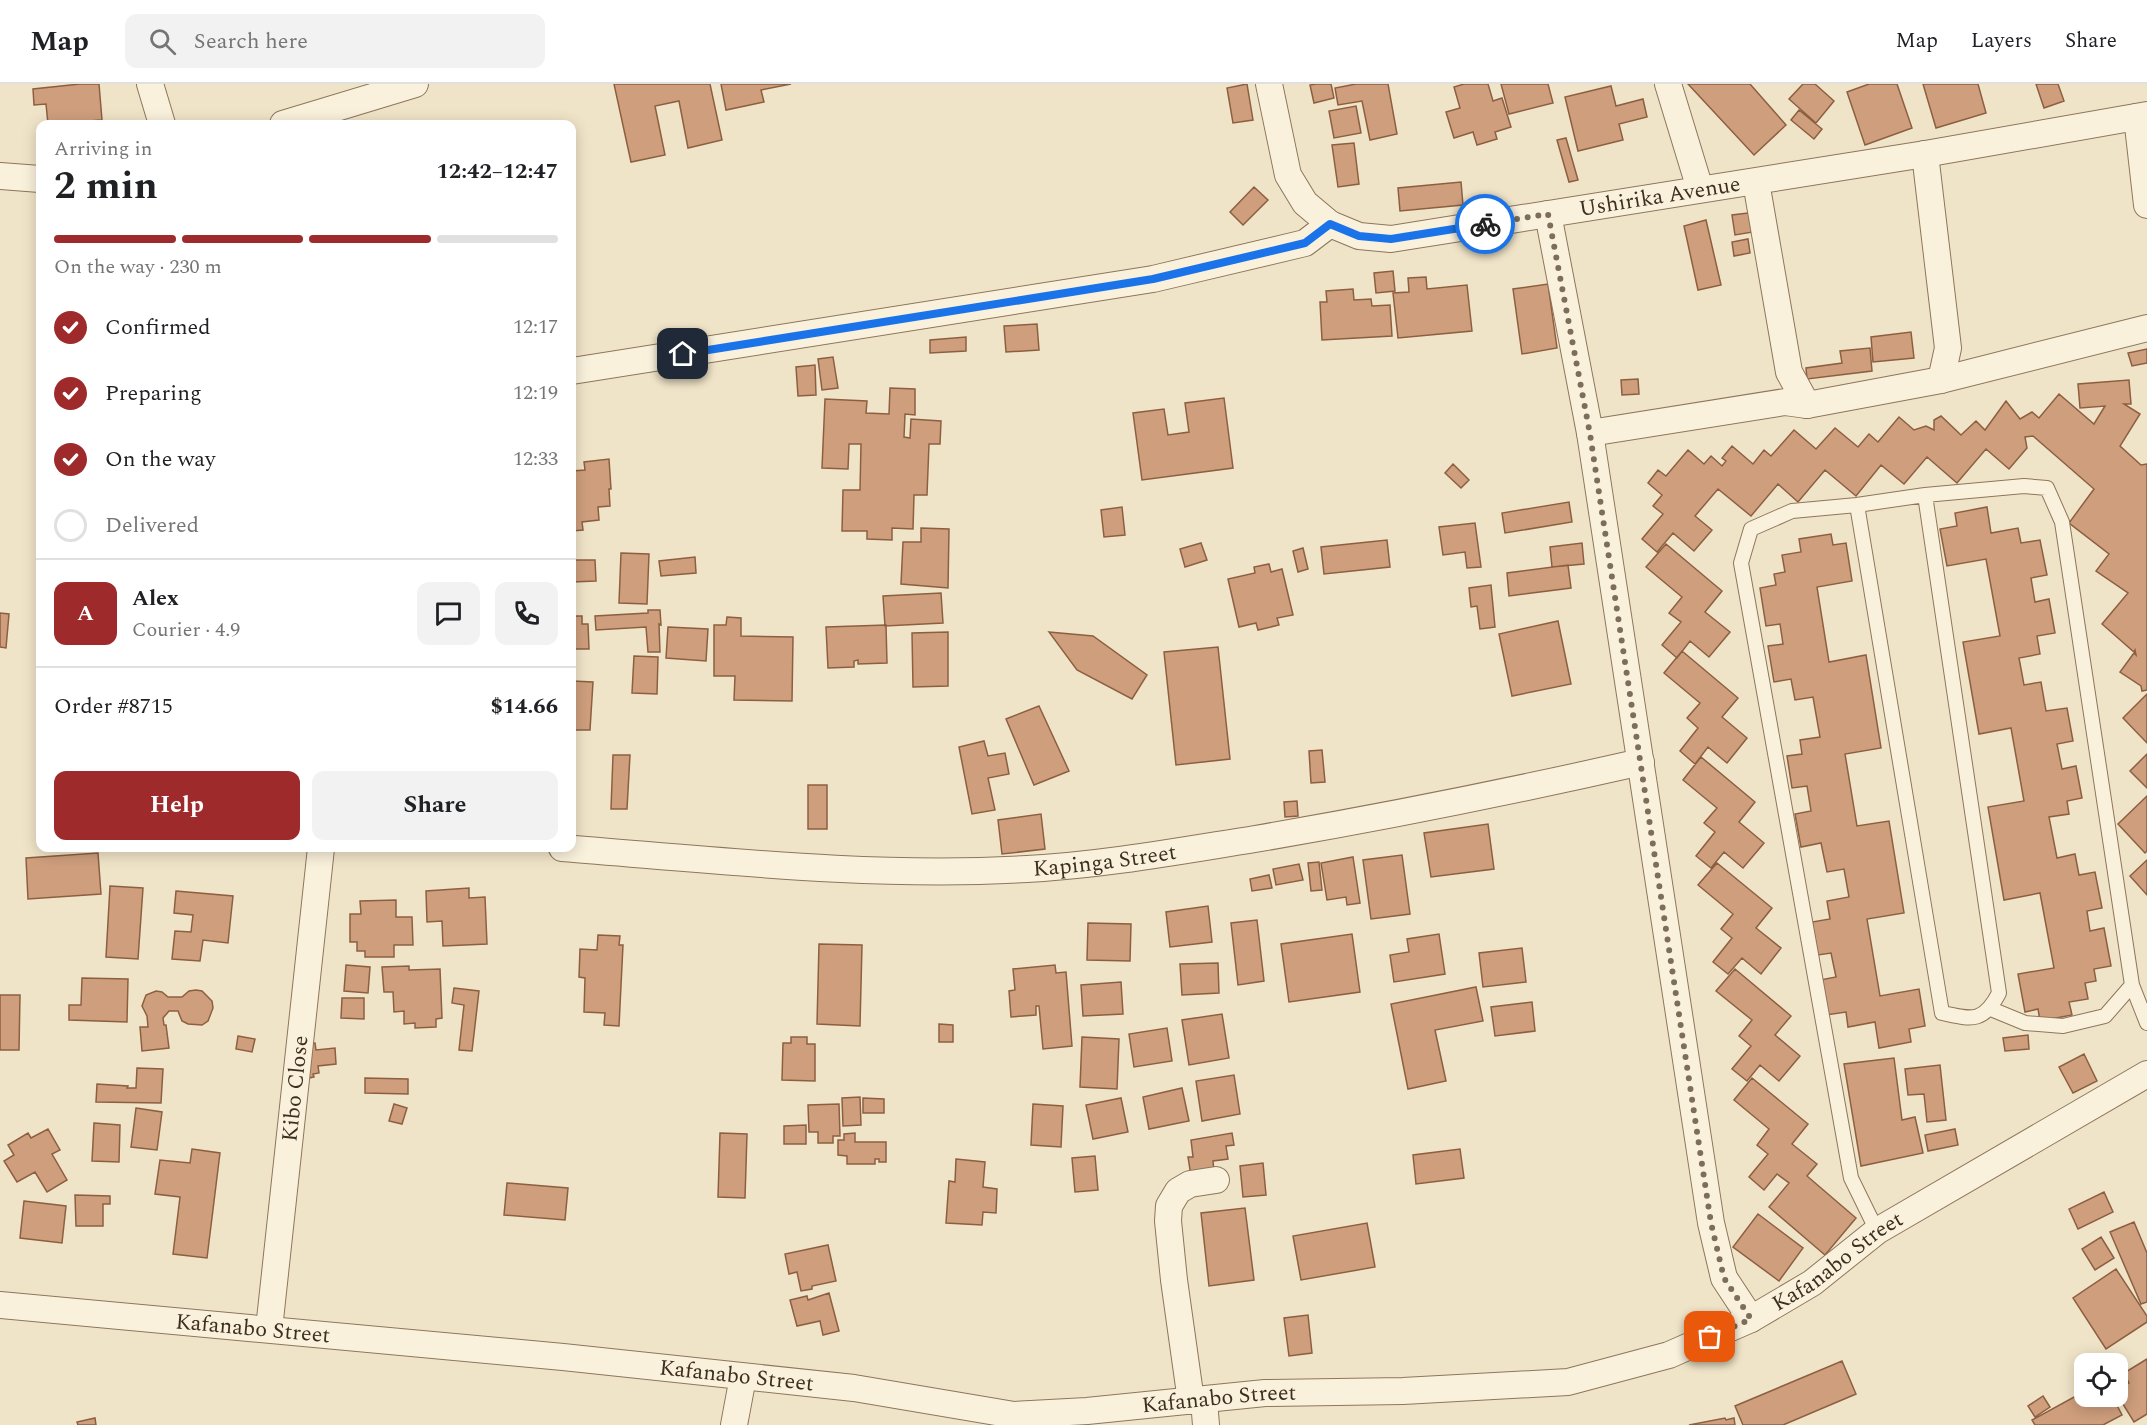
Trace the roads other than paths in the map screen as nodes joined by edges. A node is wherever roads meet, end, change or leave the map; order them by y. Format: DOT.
graph roads {
  1 [pos="150,84"];
  2 [pos="415,84"];
  3 [pos="1269,84"];
  4 [pos="1668,84"];
  5 [pos="2142,116"];
  6 [pos="161,120"];
  7 [pos="296,120"];
  8 [pos="1925,154"];
  9 [pos="0,176"];
  10 [pos="36,179"];
  11 [pos="1756,182"];
  12 [pos="1700,189"];
  13 [pos="2147,205"];
  14 [pos="1548,214"];
  15 [pos="1330,224"];
  16 [pos="2147,328"];
  17 [pos="576,370"];
  18 [pos="1941,380"];
  19 [pos="1807,405"];
  20 [pos="1590,434"];
  21 [pos="1925,495"];
  22 [pos="1857,505"];
  23 [pos="1641,762"];
  24 [pos="576,849"];
  25 [pos="321,852"];
  26 [pos="2132,985"];
  27 [pos="1991,1009"];
  28 [pos="2147,1023"];
  29 [pos="2147,1074"];
  30 [pos="1216,1180"];
  31 [pos="1877,1231"];
  32 [pos="0,1305"];
  33 [pos="1751,1319"];
  34 [pos="269,1329"];
  35 [pos="743,1377"];
  36 [pos="1197,1400"];
  37 [pos="734,1425"];
  38 [pos="1206,1425"];
  1 -- 6 [label="street"];
  2 -- 7 [label="street"];
  3 -- 15 [label="street, Ushirika Avenue"];
  4 -- 12 [label="street"];
  5 -- 8 [label="street, Ushirika Avenue"];
  5 -- 13 [label="street"];
  8 -- 11 [label="street, Ushirika Avenue"];
  8 -- 18 [label="street"];
  9 -- 10 [label="street"];
  11 -- 12 [label="street, Ushirika Avenue"];
  11 -- 19 [label="street"];
  12 -- 14 [label="street, Ushirika Avenue"];
  14 -- 15 [label="street, Ushirika Avenue"];
  14 -- 20 [label="street"];
  15 -- 17 [label="street"];
  16 -- 18 [label="street"];
  18 -- 19 [label="street"];
  19 -- 20 [label="street"];
  20 -- 23 [label="street"];
  21 -- 22 [label="lane"];
  21 -- 26 [label="lane"];
  21 -- 27 [label="lane"];
  22 -- 27 [label="lane"];
  22 -- 31 [label="lane"];
  23 -- 24 [label="street, Kapinga Street"];
  23 -- 33 [label="street"];
  25 -- 34 [label="street, Kibo Close"];
  26 -- 27 [label="lane"];
  26 -- 28 [label="lane"];
  29 -- 31 [label="street, Kafanabo Street"];
  30 -- 36 [label="street"];
  31 -- 33 [label="street, Kafanabo Street"];
  32 -- 34 [label="street, Kafanabo Street"];
  33 -- 36 [label="street, Kafanabo Street"];
  34 -- 35 [label="street, Kafanabo Street"];
  35 -- 36 [label="street, Kafanabo Street"];
  35 -- 37 [label="street"];
  36 -- 38 [label="street"];
}
